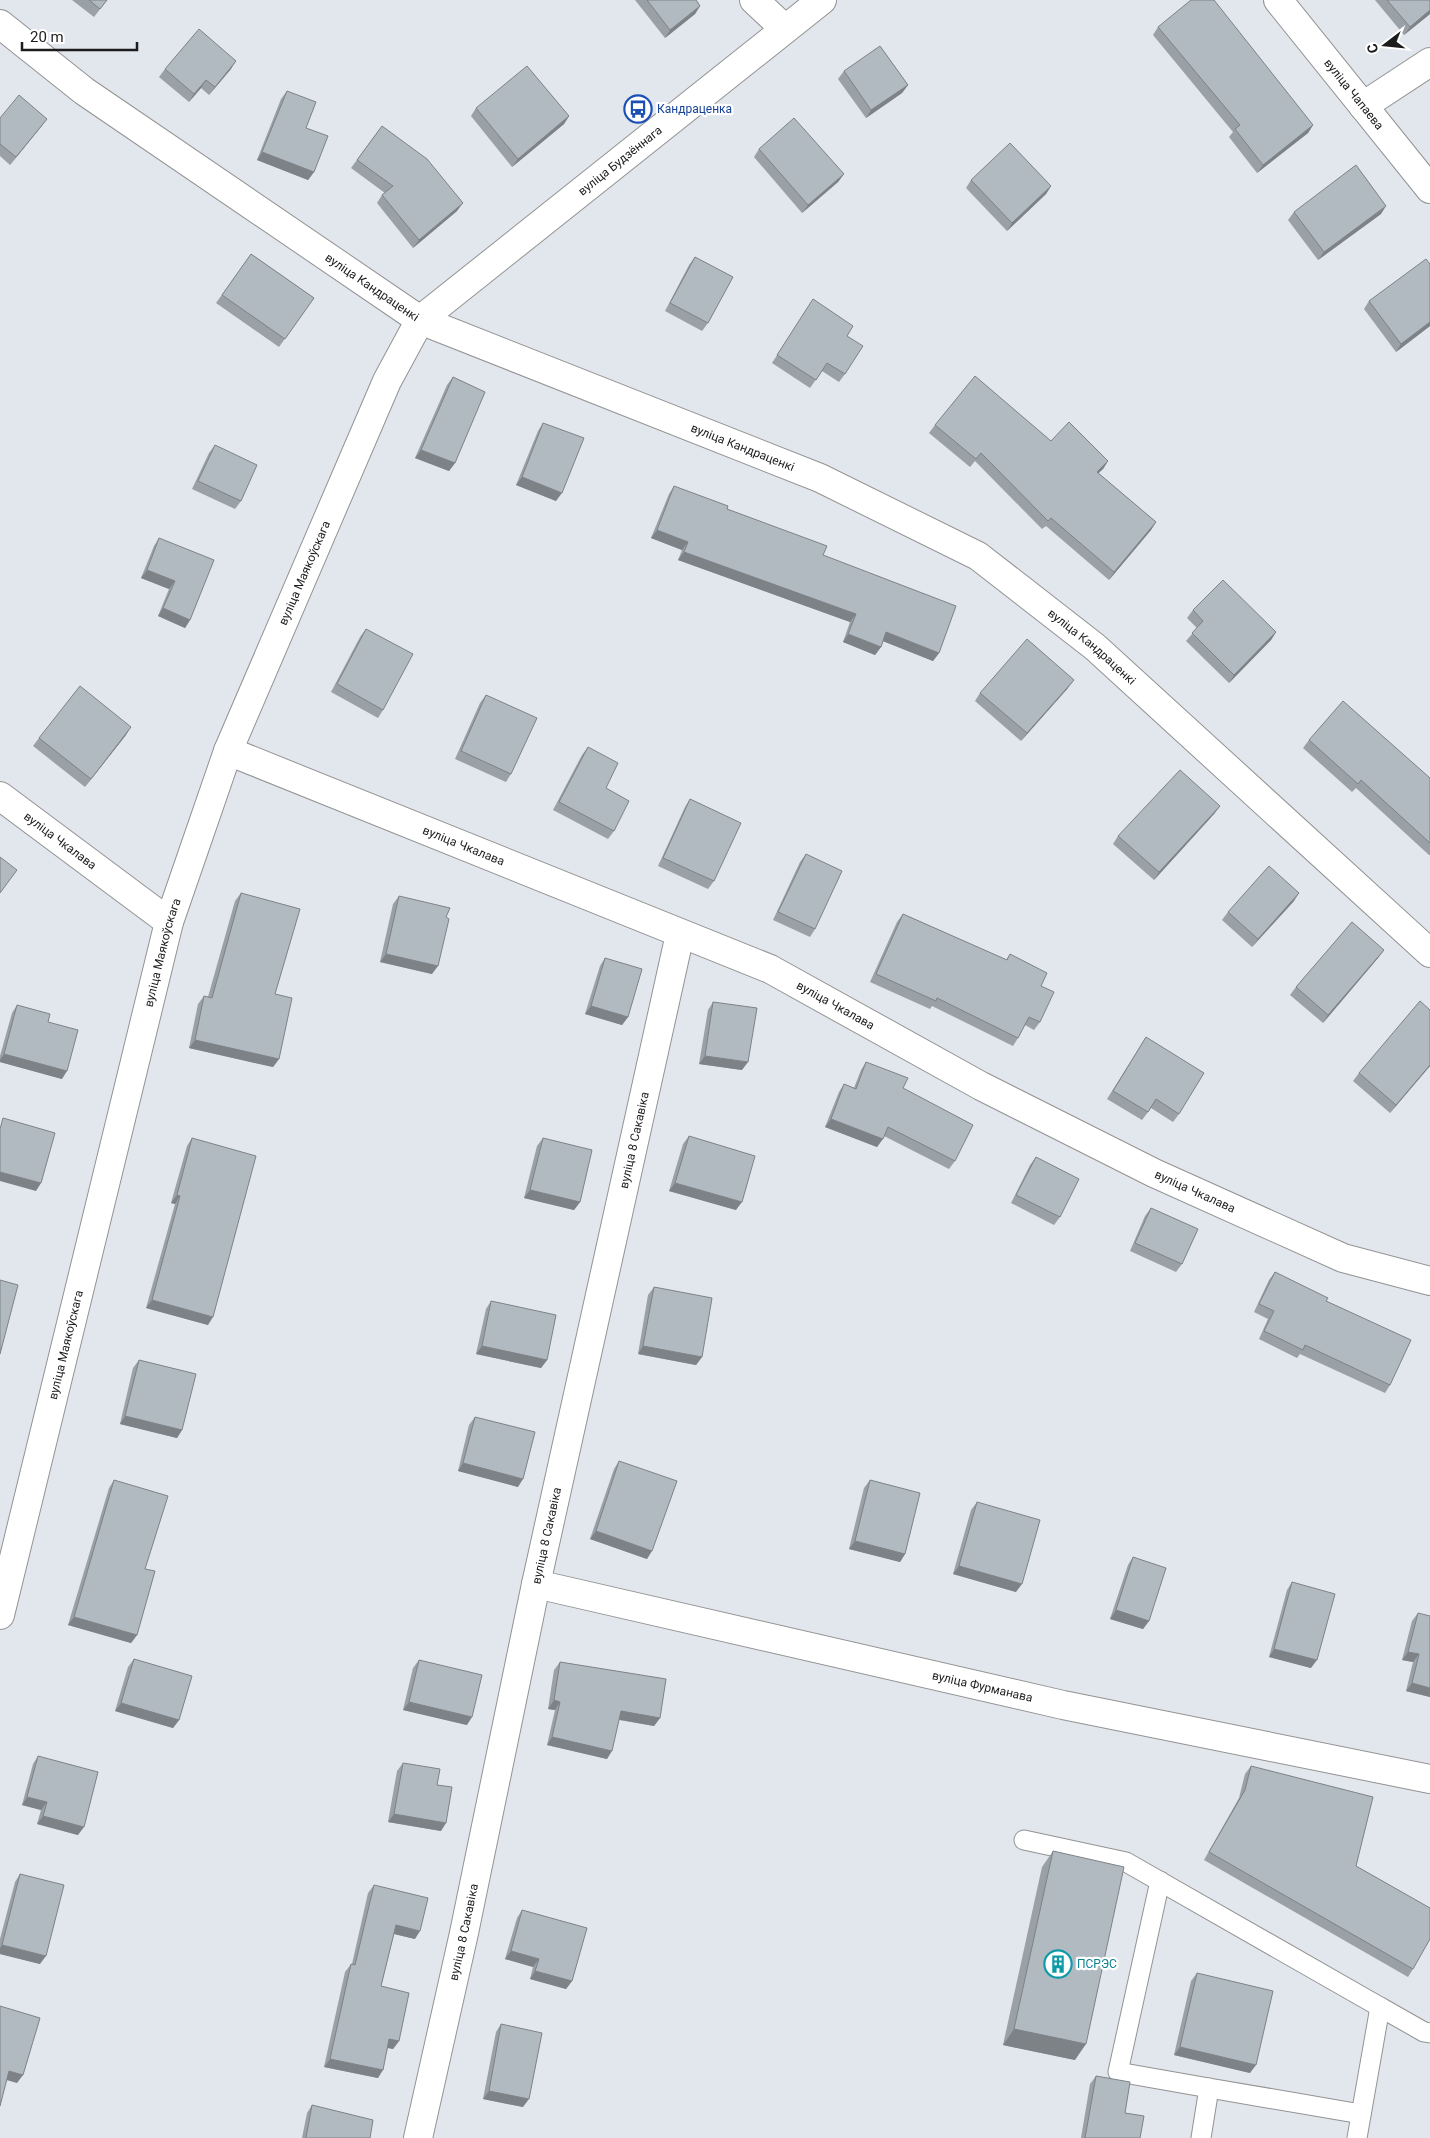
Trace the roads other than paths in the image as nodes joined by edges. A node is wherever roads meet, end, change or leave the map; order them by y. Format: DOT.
graph roads {
  1 [pos="754,0"];
  2 [pos="822,0"];
  3 [pos="1278,0"];
  4 [pos="0,24"];
  5 [pos="785,29"];
  6 [pos="1430,62"];
  7 [pos="1363,106"];
  8 [pos="1430,189"];
  9 [pos="420,320"];
  10 [pos="228,751"];
  11 [pos="0,796"];
  12 [pos="169,922"];
  13 [pos="680,934"];
  14 [pos="1430,954"];
  15 [pos="1430,1281"];
  16 [pos="536,1584"];
  17 [pos="0,1615"];
  18 [pos="1430,1779"];
  19 [pos="1024,1840"];
  20 [pos="1160,1881"];
  21 [pos="1380,2007"];
  22 [pos="1430,2033"];
  23 [pos="1209,2088"];
  24 [pos="1361,2114"];
  25 [pos="418,2138"];
  26 [pos="1201,2138"];
  27 [pos="1357,2138"];
  1 -- 5 [label="street"];
  2 -- 5 [label="street, вуліца Будзённага"];
  3 -- 7 [label="street, вуліца Чапаева"];
  4 -- 9 [label="street, вуліца Кандраценкі"];
  5 -- 9 [label="street, вуліца Будзённага"];
  6 -- 7 [label="street"];
  7 -- 8 [label="street, вуліца Чапаева"];
  9 -- 10 [label="street, вуліца Маякоўскага"];
  9 -- 14 [label="street, вуліца Кандраценкі"];
  10 -- 12 [label="street, вуліца Маякоўскага"];
  10 -- 13 [label="street, вуліца Чкалава"];
  11 -- 12 [label="street, вуліца Чкалава"];
  12 -- 17 [label="street, вуліца Маякоўскага"];
  13 -- 15 [label="street, вуліца Чкалава"];
  13 -- 16 [label="street, вуліца 8 Сакавіка"];
  16 -- 18 [label="street, вуліца Фурманава"];
  16 -- 25 [label="street, вуліца 8 Сакавіка"];
  19 -- 20 [label="lane"];
  20 -- 21 [label="lane"];
  20 -- 23 [label="lane"];
  21 -- 22 [label="lane"];
  21 -- 24 [label="lane"];
  23 -- 24 [label="lane"];
  23 -- 26 [label="lane"];
  24 -- 27 [label="lane"];
}
